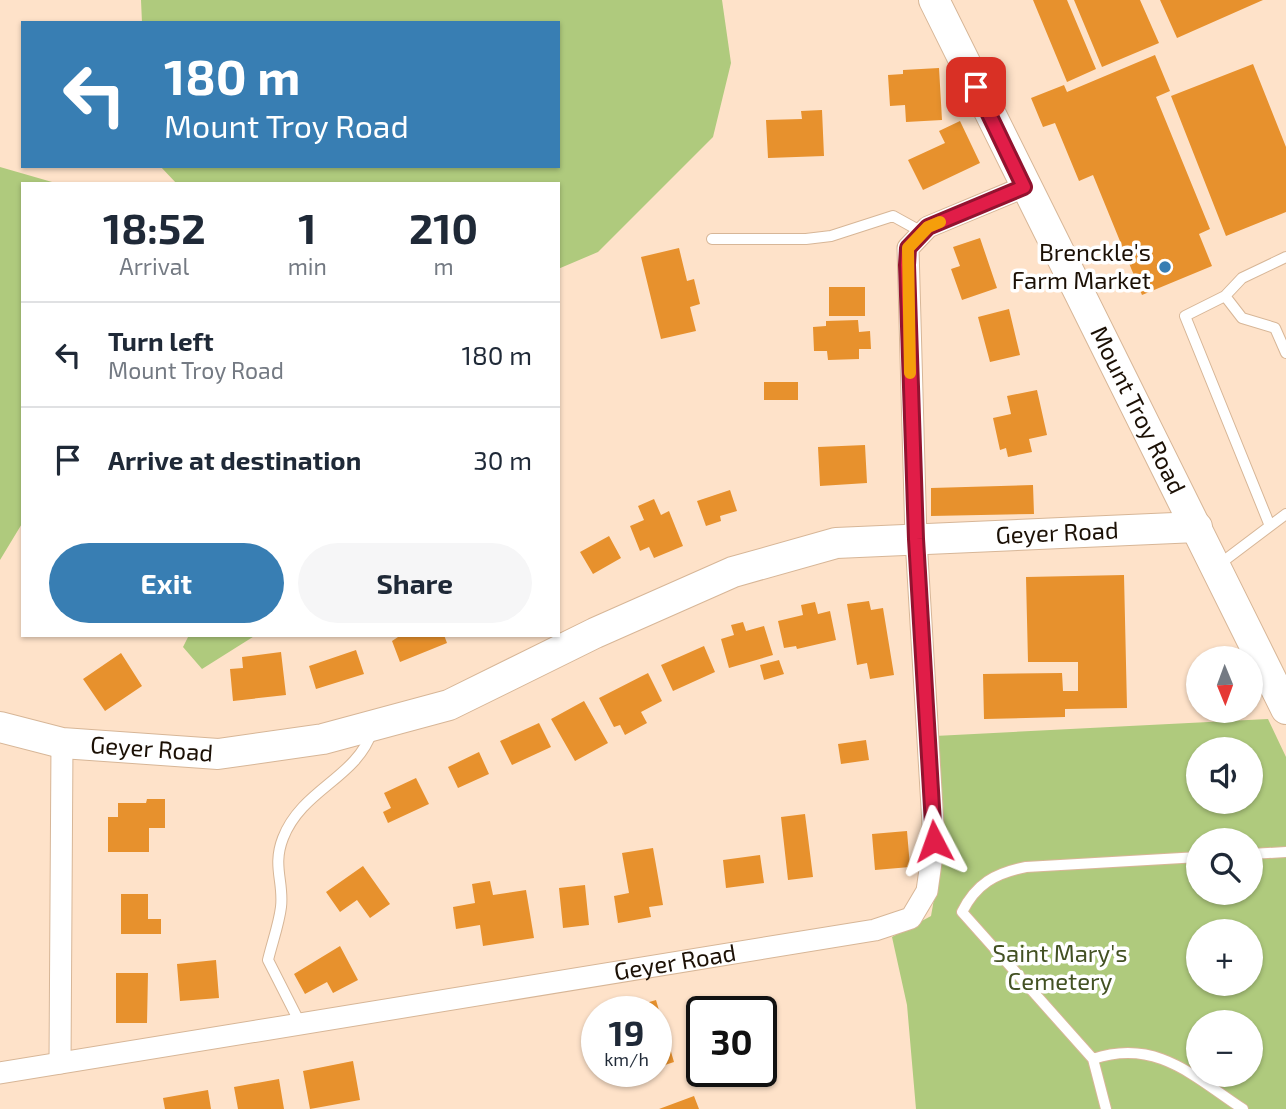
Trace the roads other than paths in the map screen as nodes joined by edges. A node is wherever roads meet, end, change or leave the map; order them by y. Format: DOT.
graph roads {
  1 [pos="934,0"];
  2 [pos="1024,187"];
  3 [pos="922,232"];
  4 [pos="712,239"];
  5 [pos="1286,257"];
  6 [pos="1226,296"];
  7 [pos="1286,353"];
  8 [pos="1286,514"];
  9 [pos="1270,526"];
  10 [pos="1197,527"];
  11 [pos="916,539"];
  12 [pos="1217,566"];
  13 [pos="1286,709"];
  14 [pos="374,725"];
  15 [pos="0,727"];
  16 [pos="62,743"];
  17 [pos="1286,852"];
  18 [pos="1263,853"];
  19 [pos="1186,858"];
  20 [pos="301,1025"];
  21 [pos="1093,1059"];
  22 [pos="60,1063"];
  23 [pos="0,1073"];
  24 [pos="1106,1109"];
  25 [pos="1243,1109"];
  1 -- 2 [label="street, Mount Troy Road"];
  2 -- 3 [label="street"];
  2 -- 10 [label="street, Mount Troy Road"];
  3 -- 4 [label="lane"];
  3 -- 11 [label="street, Geyer Road"];
  5 -- 6 [label="lane"];
  6 -- 7 [label="lane"];
  6 -- 9 [label="lane"];
  8 -- 9 [label="lane"];
  9 -- 12 [label="lane"];
  10 -- 11 [label="street, Geyer Road"];
  10 -- 12 [label="street, Mount Troy Road"];
  11 -- 14 [label="street, Geyer Road"];
  11 -- 20 [label="street, Geyer Road"];
  12 -- 13 [label="street, Mount Troy Road"];
  14 -- 16 [label="street, Geyer Road"];
  14 -- 20 [label="lane"];
  15 -- 16 [label="street, Geyer Road"];
  16 -- 22 [label="street, Geyer Road"];
  17 -- 18 [label="lane"];
  19 -- 21 [label="lane"];
  20 -- 22 [label="street, Geyer Road"];
  21 -- 24 [label="lane"];
  21 -- 25 [label="lane"];
  22 -- 23 [label="street, Geyer Road"];
}
